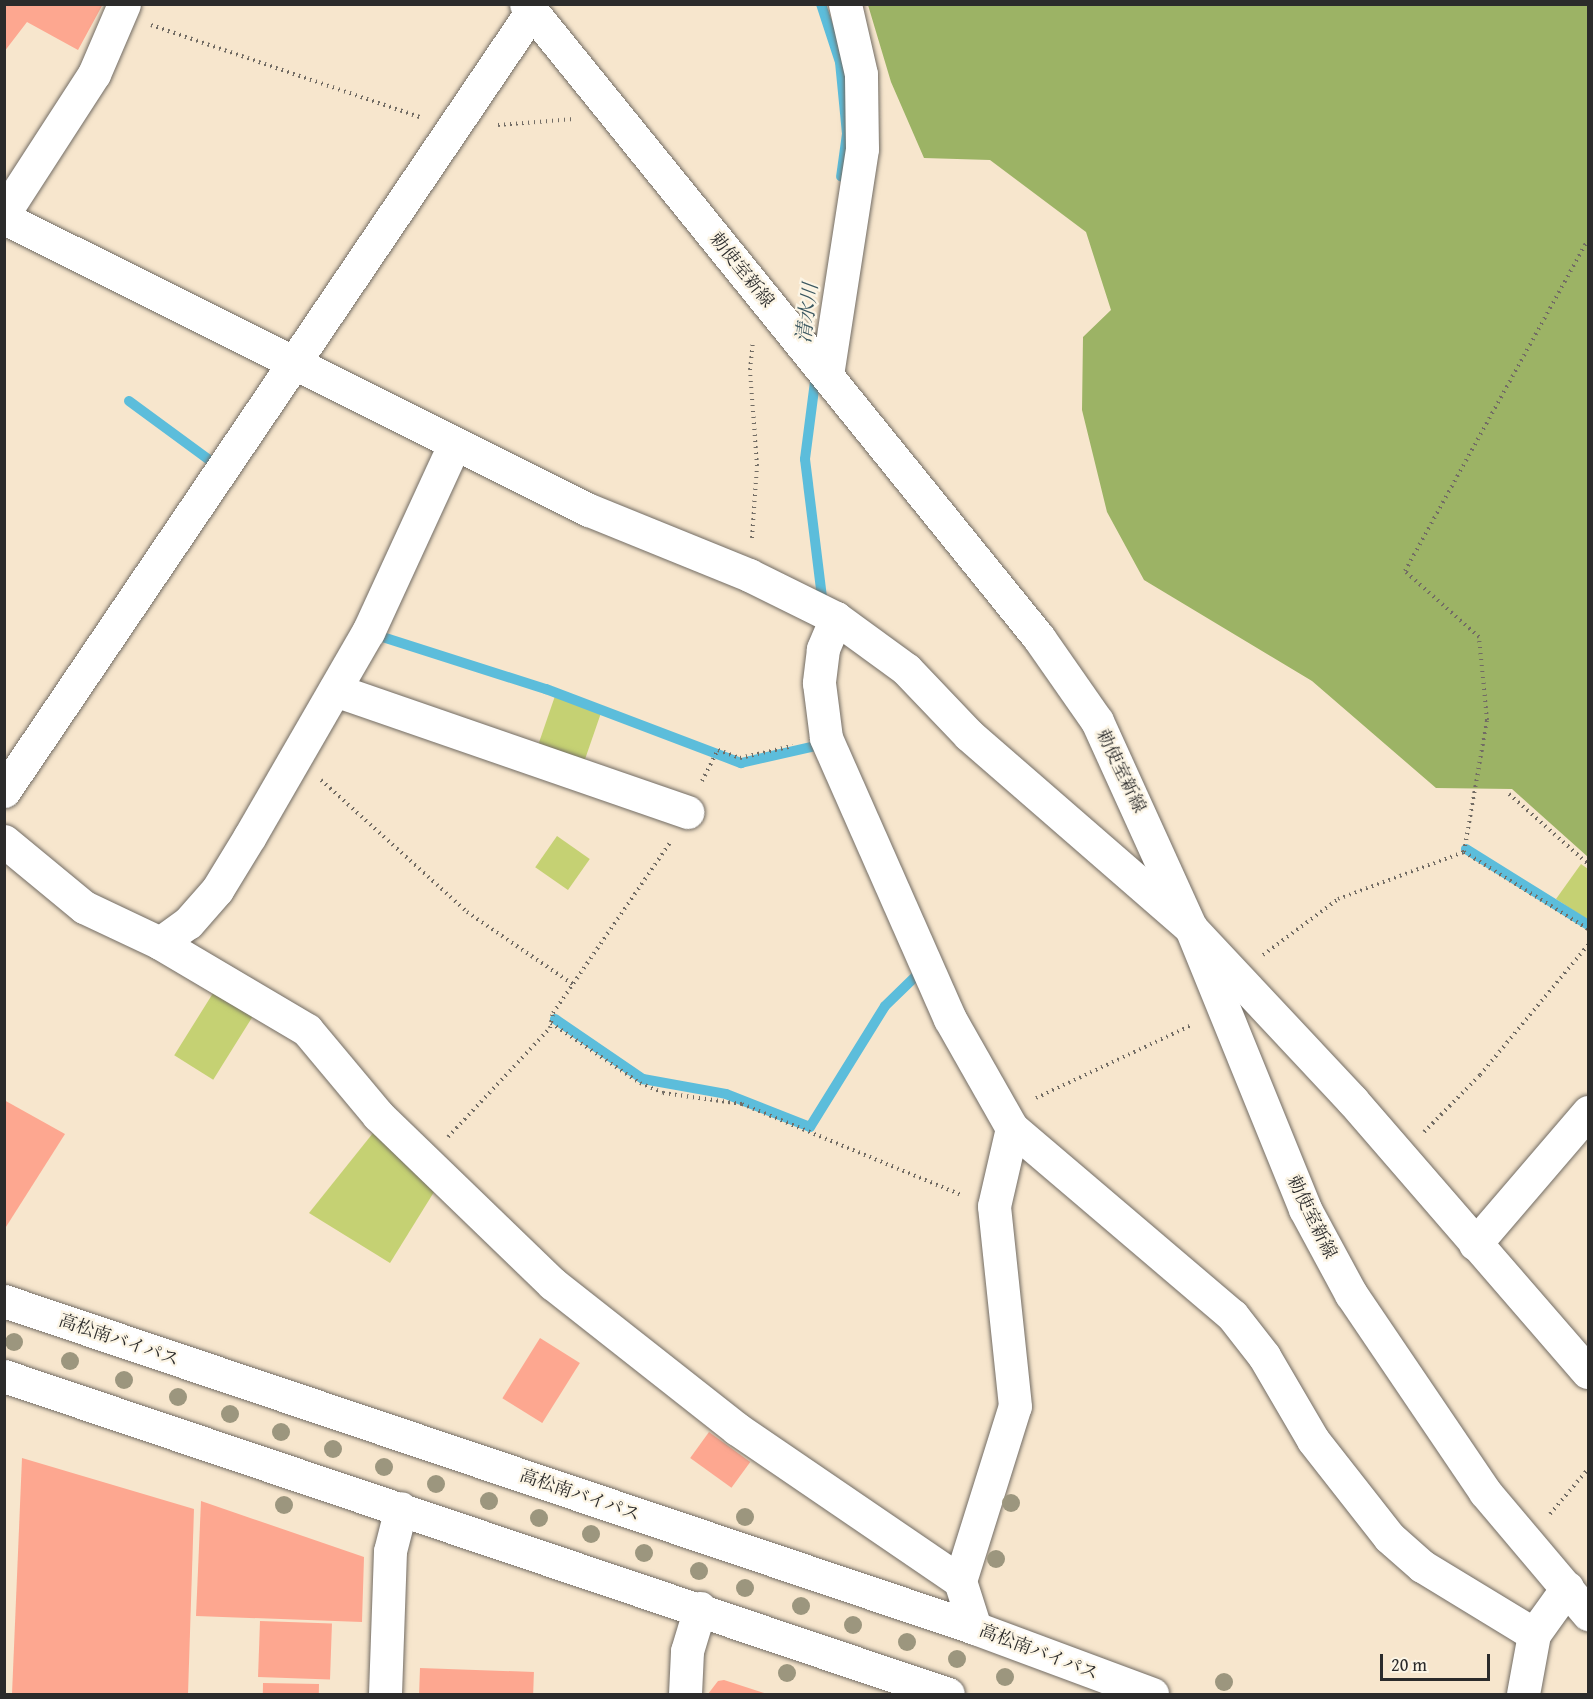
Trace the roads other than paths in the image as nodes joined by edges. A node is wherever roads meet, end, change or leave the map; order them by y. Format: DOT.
graph roads {
  1 [pos="845,4"];
  2 [pos="529,8"];
  3 [pos="121,9"];
  4 [pos="4,213"];
  5 [pos="4,218"];
  6 [pos="297,364"];
  7 [pos="820,366"];
  8 [pos="454,445"];
  9 [pos="836,618"];
  10 [pos="335,690"];
  11 [pos="4,791"];
  12 [pos="688,812"];
  13 [pos="4,841"];
  14 [pos="1191,928"];
  15 [pos="160,943"];
  16 [pos="1227,987"];
  17 [pos="1588,1112"];
  18 [pos="1012,1128"];
  19 [pos="1476,1244"];
  20 [pos="4,1301"];
  21 [pos="1588,1372"];
  22 [pos="4,1376"];
  23 [pos="401,1509"];
  24 [pos="960,1581"];
  25 [pos="1567,1588"];
  26 [pos="700,1608"];
  27 [pos="1588,1614"];
  28 [pos="975,1628"];
  29 [pos="1534,1634"];
  30 [pos="385,1695"];
  31 [pos="685,1695"];
  32 [pos="948,1695"];
  33 [pos="1152,1695"];
  34 [pos="1523,1695"];
  1 -- 7 [label="main road"];
  2 -- 6 [label="main road"];
  2 -- 7 [label="main road, 勅使室新線"];
  3 -- 4 [label="main road"];
  5 -- 6 [label="main road"];
  6 -- 8 [label="main road"];
  6 -- 11 [label="main road"];
  7 -- 14 [label="main road, 勅使室新線"];
  8 -- 9 [label="main road"];
  8 -- 10 [label="main road"];
  9 -- 14 [label="main road"];
  9 -- 18 [label="main road"];
  10 -- 12 [label="main road"];
  10 -- 15 [label="main road"];
  13 -- 15 [label="main road"];
  14 -- 16 [label="main road, 勅使室新線"];
  15 -- 24 [label="main road"];
  16 -- 19 [label="main road"];
  16 -- 25 [label="main road, 勅使室新線"];
  17 -- 19 [label="main road"];
  18 -- 24 [label="main road"];
  18 -- 29 [label="main road"];
  19 -- 21 [label="main road"];
  20 -- 28 [label="main road, 高松南バイパス"];
  22 -- 23 [label="main road"];
  23 -- 26 [label="main road"];
  23 -- 30 [label="main road"];
  24 -- 28 [label="main road"];
  25 -- 27 [label="main road, 勅使室新線"];
  25 -- 29 [label="main road"];
  26 -- 31 [label="main road"];
  26 -- 32 [label="main road"];
  28 -- 33 [label="main road, 高松南バイパス"];
  29 -- 34 [label="main road"];
}
